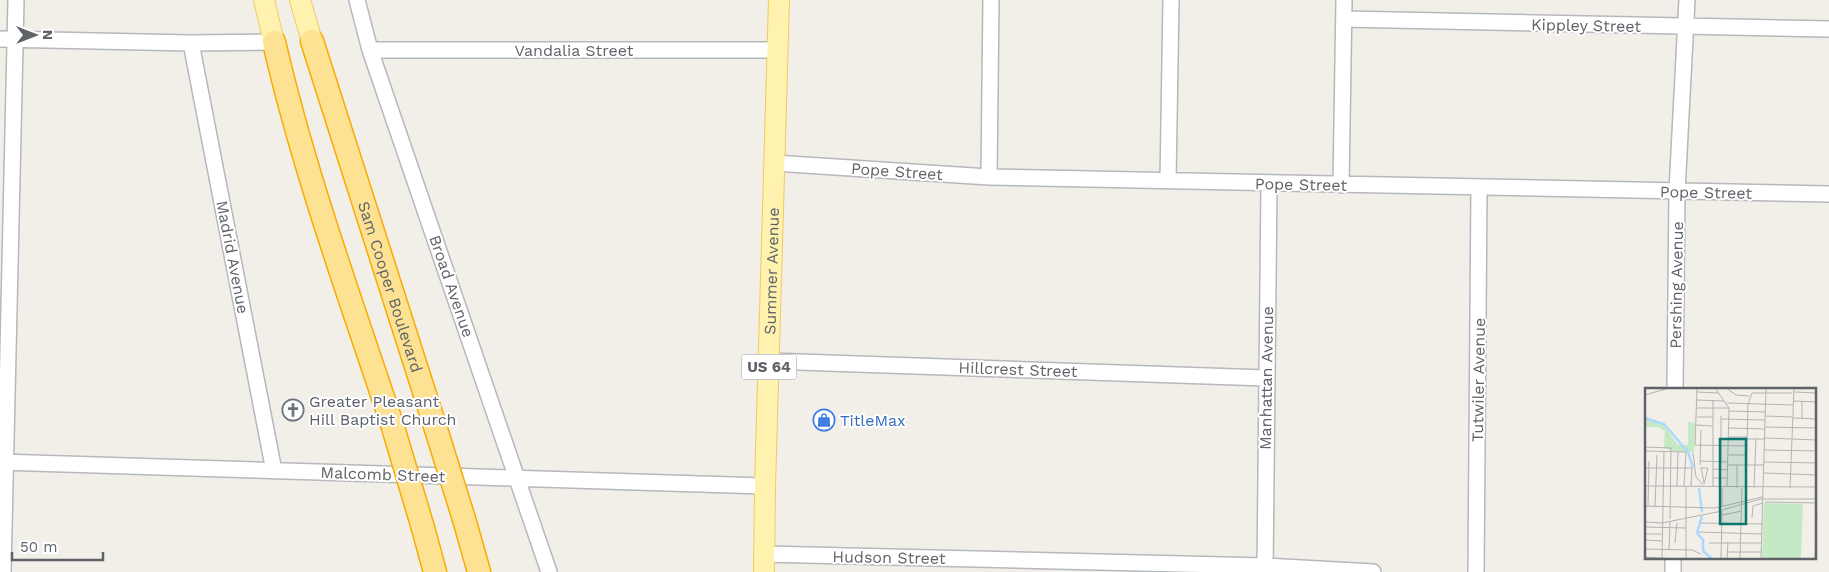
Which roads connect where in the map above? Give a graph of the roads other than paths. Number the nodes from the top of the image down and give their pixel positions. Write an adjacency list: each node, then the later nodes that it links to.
1 (16, 0): 14 (street)
2 (264, 0): 16 (main road)
3 (300, 0): 15 (main road, Sam Cooper Boulevard)
4 (357, 0): 18 (street, Broad Avenue)
5 (779, 0): 19 (main road, Summer Avenue / US 64)
6 (990, 0): 21 (street)
7 (1171, 0): 22 (street)
8 (1344, 0): 10 (street)
9 (1687, 0): 11 (street, Pershing Avenue)
10 (1344, 19): 11 (street, Kippley Street); 24 (street)
11 (1686, 27): 12 (street, Kippley Street); 26 (street, Pershing Avenue)
12 (1829, 29)
13 (0, 39): 14 (street)
14 (16, 40): 17 (street); 31 (street)
15 (312, 41): 39 (highway, Sam Cooper Boulevard, bridge)
16 (274, 42): 17 (street); 38 (highway, bridge)
17 (191, 43): 32 (street, Madrid Avenue)
18 (370, 50): 19 (street, Vandalia Street); 33 (street, Broad Avenue)
19 (778, 50): 20 (main road, Summer Avenue / US 64)
20 (774, 163): 21 (street, Pope Street); 28 (main road, Summer Avenue / US 64)
21 (989, 178): 22 (street, Pope Street)
22 (1168, 181): 23 (street, Pope Street)
23 (1269, 184): 24 (street, Pope Street); 29 (street, Manhattan Avenue)
24 (1341, 185): 25 (street, Pope Street)
25 (1479, 188): 26 (street, Pope Street); 42 (street, Tutwiler Avenue)
26 (1676, 191): 27 (street, Pope Street); 30 (street, Pershing Avenue)
27 (1829, 194)
28 (769, 361): 29 (street, Hillcrest Street); 34 (main road, Summer Avenue / US 64)
29 (1266, 378): 36 (street, Manhattan Avenue)
30 (1675, 388)
31 (3, 462): 32 (street, Malcomb Street); 37 (street)
32 (274, 471): 33 (street, Malcomb Street)
33 (518, 478): 34 (street, Malcomb Street); 40 (street, Broad Avenue)
34 (765, 486): 35 (main road, Summer Avenue / US 64)
35 (764, 563): 36 (street, Hudson Street)
36 (1265, 569): 41 (street, Hudson Street)
37 (4, 572)
38 (435, 572)
39 (479, 572)
40 (549, 572)
41 (1373, 572)
42 (1476, 572)

